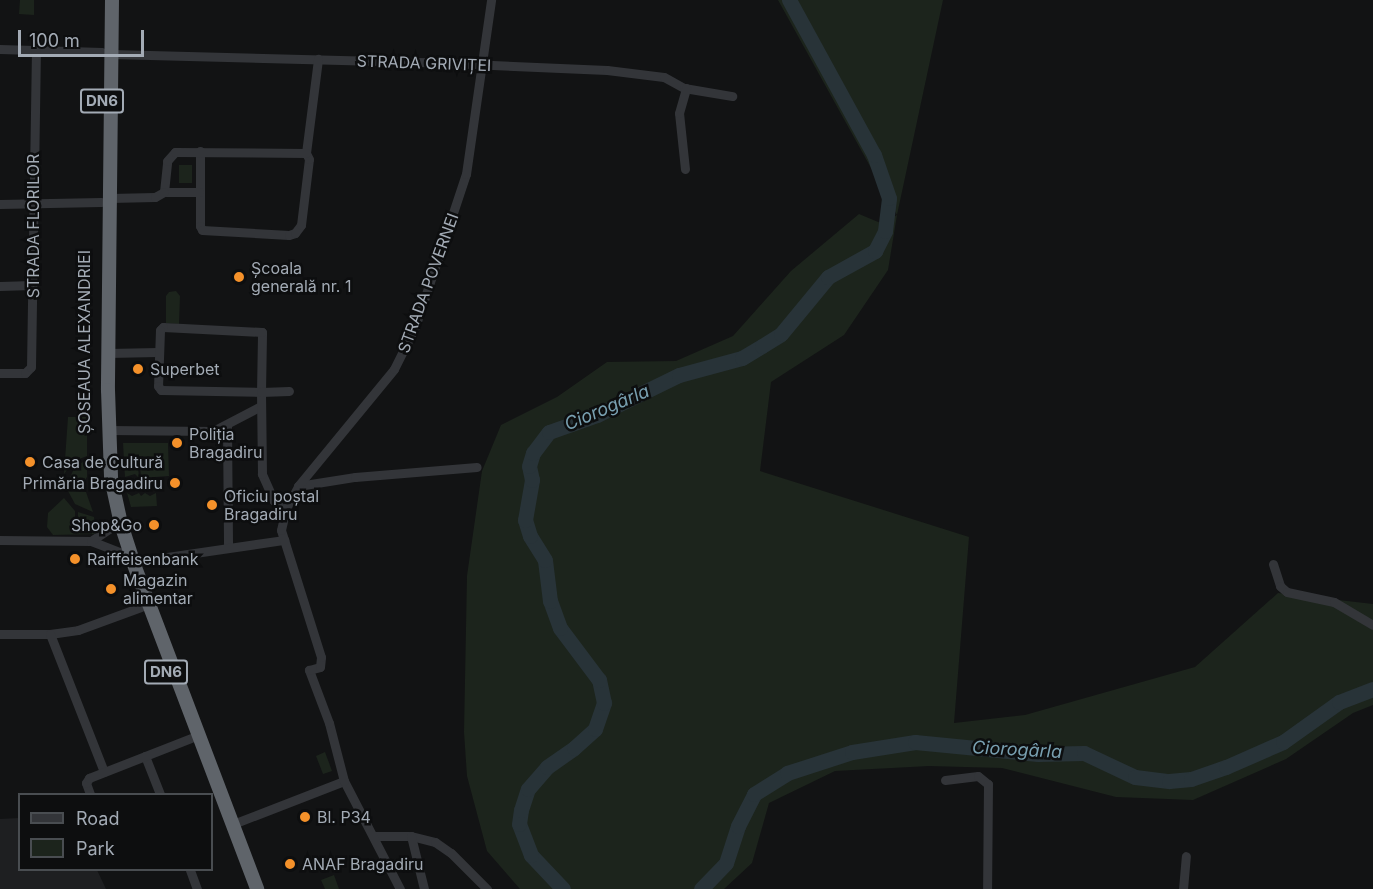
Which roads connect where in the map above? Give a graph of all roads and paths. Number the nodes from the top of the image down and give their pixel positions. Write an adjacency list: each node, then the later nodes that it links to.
1 (103, 0): 6 (highway, ȘOSEAUA ALEXANDRIEI / DN6)
2 (111, 0): 6 (highway, ȘOSEAUA ALEXANDRIEI / DN6)
3 (491, 0): 8 (street, STRADA POVERNEI)
4 (0, 49): 5 (street, STRADA GRIVIȚEI)
5 (36, 50): 6 (street, STRADA GRIVIȚEI); 17 (street, STRADA FLORILOR)
6 (107, 53): 7 (street, STRADA GRIVIȚEI); 16 (highway, ȘOSEAUA ALEXANDRIEI / DN6)
7 (318, 59): 8 (street, STRADA GRIVIȚEI); 12 (street)
8 (482, 64): 9 (street, STRADA GRIVIȚEI); 30 (street, STRADA POVERNEI)
9 (686, 88): 10 (street, STRADA GRIVIȚEI); 13 (street)
10 (732, 96)
11 (200, 151): 12 (street); 14 (street); 15 (street)
12 (306, 153): 15 (street)
13 (685, 169)
14 (164, 192): 15 (street); 16 (street)
15 (200, 192)
16 (105, 200): 17 (street); 22 (highway, ȘOSEAUA ALEXANDRIEI / DN6); 32 (highway, ȘOSEAUA ALEXANDRIEI / DN6)
17 (32, 202): 18 (street); 19 (street, STRADA FLORILOR)
18 (0, 204)
19 (32, 285): 20 (street); 23 (street, STRADA FLORILOR)
20 (0, 286)
21 (158, 352): 22 (street, ȘOSEAUA ALEXANDRIEI); 25 (street); 25 (street)
22 (108, 353): 28 (highway, ȘOSEAUA ALEXANDRIEI / DN6)
23 (0, 373)
24 (290, 391): 25 (street)
25 (261, 392): 26 (street)
26 (261, 406): 27 (street); 31 (street)
27 (227, 426): 28 (street, ȘOSEAUA ALEXANDRIEI); 36 (street)
28 (108, 430): 38 (highway, ȘOSEAUA ALEXANDRIEI / DN6)
29 (477, 466): 30 (street)
30 (298, 486): 31 (street, STRADA POVERNEI)
31 (285, 512): 35 (street, STRADA POVERNEI)
32 (113, 526): 34 (street); 37 (highway, ȘOSEAUA ALEXANDRIEI / DN6)
33 (0, 540): 34 (street)
34 (91, 541): 37 (street)
35 (285, 543): 36 (street); 48 (street)
36 (228, 548): 38 (street)
37 (122, 553): 40 (highway, ȘOSEAUA ALEXANDRIEI / DN6)
38 (133, 562): 53 (highway, ȘOSEAUA ALEXANDRIEI / DN6)
39 (1273, 564): 41 (street)
40 (141, 607): 43 (street); 44 (highway, ȘOSEAUA ALEXANDRIEI / DN6)
41 (1373, 626)
42 (0, 634): 43 (street)
43 (50, 634): 46 (street)
44 (191, 738): 45 (street); 51 (highway, ȘOSEAUA ALEXANDRIEI / DN6)
45 (145, 756): 46 (street); 50 (street)
46 (104, 772): 49 (street)
47 (945, 780): 64 (street)
48 (344, 781): 53 (street); 54 (street)
49 (90, 793)
50 (159, 793)
51 (212, 793)
52 (213, 795): 59 (highway, ȘOSEAUA ALEXANDRIEI / DN6)
53 (233, 824): 60 (highway, ȘOSEAUA ALEXANDRIEI / DN6)
54 (374, 836): 55 (street); 61 (street)
55 (411, 836): 62 (street); 63 (street)
56 (1186, 856): 65 (street)
57 (190, 871): 58 (street)
58 (197, 889)
59 (249, 889)
60 (257, 889)
61 (400, 889)
62 (424, 889)
63 (486, 889)
64 (987, 889)
65 (1183, 889)

